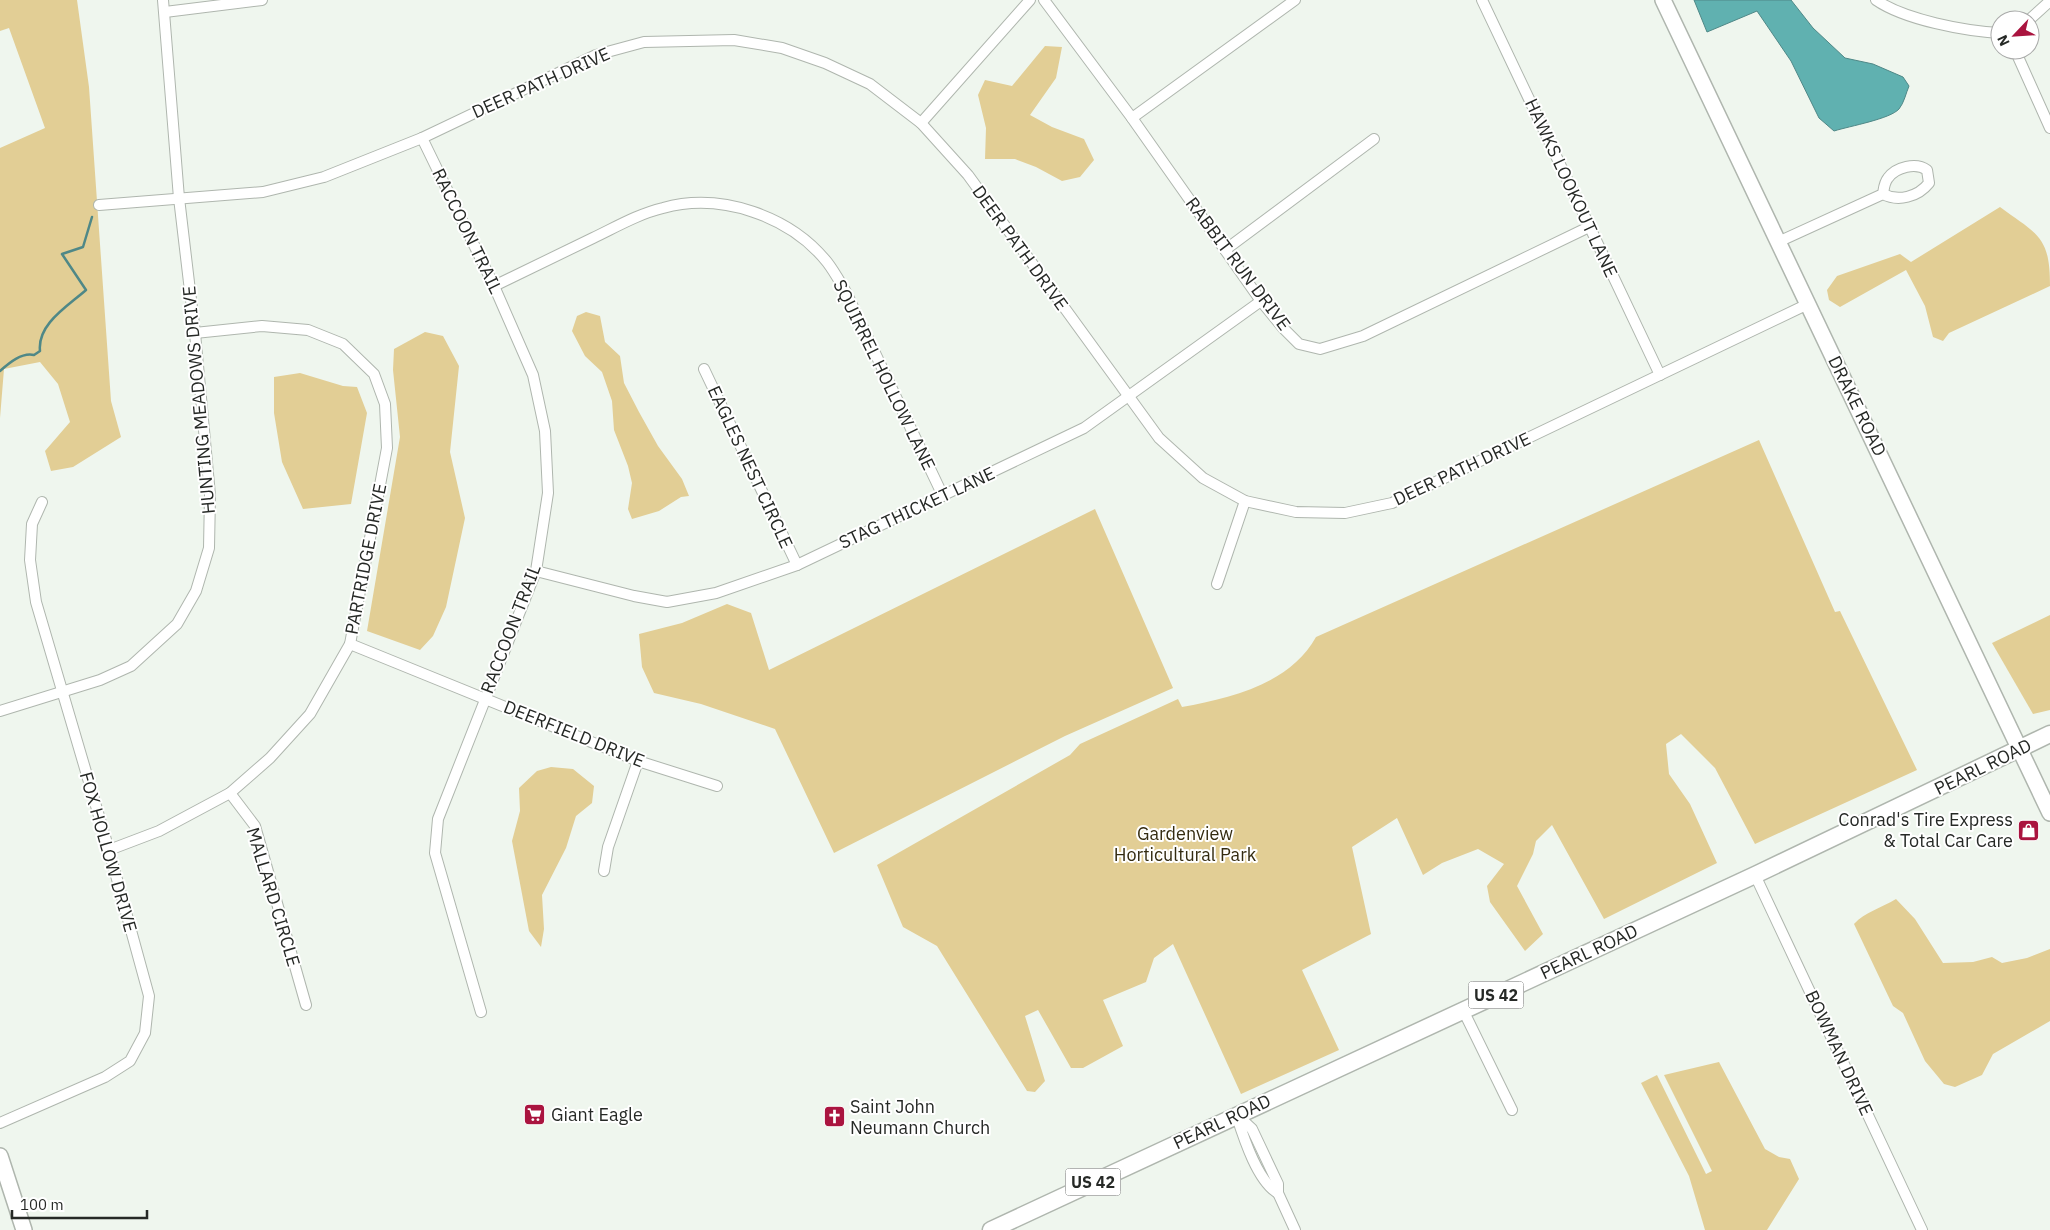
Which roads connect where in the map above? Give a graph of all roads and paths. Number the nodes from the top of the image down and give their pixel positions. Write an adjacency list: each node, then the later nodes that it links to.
1 (163, 0): 11 (street, HUNTING MEADOWS DRIVE)
2 (262, 0): 11 (street)
3 (1030, 0): 15 (street)
4 (1044, 0): 14 (street, RABBIT RUN DRIVE)
5 (1295, 0): 14 (street)
6 (1482, 0): 22 (street, HAWKS LOOKOUT LANE)
7 (1663, 0): 23 (street, DRAKE ROAD)
8 (1876, 0): 12 (street)
9 (2050, 1): 10 (street)
10 (2040, 10)
11 (165, 12): 20 (street, HUNTING MEADOWS DRIVE)
12 (1990, 33)
13 (2019, 60): 16 (street)
14 (1132, 118): 24 (street, RABBIT RUN DRIVE)
15 (921, 122): 17 (street, DEER PATH DRIVE); 31 (street, DEER PATH DRIVE)
16 (2050, 128)
17 (422, 138): 20 (street, DEER PATH DRIVE); 25 (street, RACCOON TRAIL)
18 (1374, 139): 24 (street)
19 (1884, 194): 23 (street)
20 (179, 198): 21 (street, DEER PATH DRIVE); 28 (street, HUNTING MEADOWS DRIVE)
21 (99, 205)
22 (1589, 227): 26 (street, RABBIT RUN DRIVE); 30 (street, HAWKS LOOKOUT LANE)
23 (1778, 242): 27 (street, DRAKE ROAD)
24 (1225, 250): 26 (street, RABBIT RUN DRIVE)
25 (494, 286): 32 (street, SQUIRREL HOLLOW LANE); 36 (street, RACCOON TRAIL)
26 (1261, 301): 31 (street, STAG THICKET LANE)
27 (1808, 304): 30 (street, DEER PATH DRIVE); 43 (street, DRAKE ROAD)
28 (195, 333): 38 (street, PARTRIDGE DRIVE); 39 (street, HUNTING MEADOWS DRIVE)
29 (704, 369): 35 (street, EAGLES NEST CIRCLE)
30 (1660, 376): 33 (street, DEER PATH DRIVE)
31 (1128, 398): 32 (street, STAG THICKET LANE); 33 (street, DEER PATH DRIVE)
32 (943, 496): 35 (street, STAG THICKET LANE)
33 (1245, 501): 37 (street)
34 (42, 502): 39 (street, FOX HOLLOW DRIVE)
35 (797, 564): 36 (street, STAG THICKET LANE)
36 (536, 571): 40 (street, RACCOON TRAIL)
37 (1217, 584)
38 (350, 644): 40 (street, DEERFIELD DRIVE); 46 (street, PARTRIDGE DRIVE)
39 (62, 694): 41 (street, HUNTING MEADOWS DRIVE); 48 (street, FOX HOLLOW DRIVE)
40 (485, 698): 44 (street, DEERFIELD DRIVE); 53 (street, RACCOON TRAIL)
41 (0, 711)
42 (2050, 734): 43 (main road, PEARL ROAD / US 42)
43 (2019, 749): 47 (street, DRAKE ROAD); 50 (main road, PEARL ROAD / US 42)
44 (638, 761): 45 (street, DEERFIELD DRIVE); 49 (street)
45 (717, 786)
46 (230, 794): 48 (street, PARTRIDGE DRIVE); 51 (street, MALLARD CIRCLE)
47 (2050, 813)
48 (109, 850): 56 (street, FOX HOLLOW DRIVE)
49 (604, 871)
50 (1755, 875): 52 (main road, PEARL ROAD / US 42); 61 (street, BOWMAN DRIVE)
51 (306, 1005)
52 (1463, 1010): 54 (street); 55 (main road, PEARL ROAD / US 42)
53 (481, 1012)
54 (1512, 1110)
55 (1237, 1115): 59 (main road, PEARL ROAD / US 42); 60 (street)
56 (0, 1123)
57 (0, 1156): 58 (street)
58 (24, 1230)
59 (991, 1230)
60 (1294, 1230)
61 (1922, 1230)

